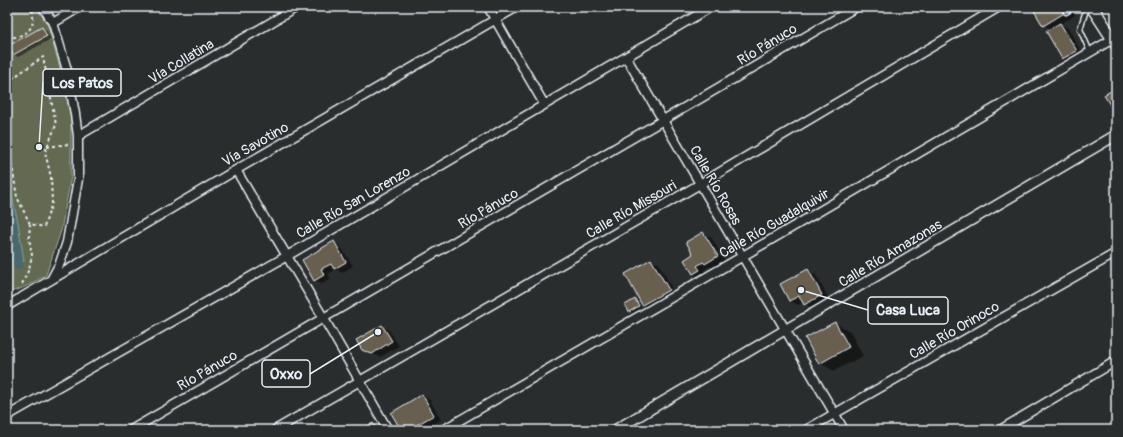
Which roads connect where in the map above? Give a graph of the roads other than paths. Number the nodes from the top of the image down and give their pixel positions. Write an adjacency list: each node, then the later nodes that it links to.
1 (43, 7): 14 (street)
2 (80, 7): 14 (street)
3 (297, 7): 21 (street, Vía Collatina)
4 (488, 7): 13 (street)
5 (517, 7): 13 (street, Vía Savotino)
6 (711, 7): 17 (street, Calle Río San Lorenzo)
7 (856, 7): 19 (street, Río Pánuco)
8 (999, 7): 23 (street, Calle Río Missouri)
9 (1074, 7): 12 (lane)
10 (1087, 7): 16 (lane)
11 (1092, 7): 15 (main road)
12 (1066, 12)
13 (495, 20): 18 (street); 22 (street, Vía Savotino)
14 (53, 23): 21 (street)
15 (1115, 40): 16 (street, Calle Río Guadalquivir)
16 (1090, 52): 26 (street, Calle Río Guadalquivir)
17 (626, 57): 18 (street, Calle Río San Lorenzo); 19 (street, Calle Río Rosas)
18 (544, 104): 25 (street, Calle Río San Lorenzo)
19 (664, 120): 23 (street, Calle Río Rosas); 29 (street, Río Pánuco)
20 (1116, 135): 30 (street, Calle Río Amazonas)
21 (78, 136): 27 (street)
22 (236, 170): 25 (street); 27 (street, Vía Savotino)
23 (700, 184): 26 (street, Calle Río Rosas); 32 (street, Calle Río Missouri)
24 (1116, 254): 33 (street, Calle Río Orinoco)
25 (287, 256): 29 (street); 34 (street, Calle Río San Lorenzo)
26 (743, 256): 30 (street, Calle Río Rosas); 38 (street, Calle Río Guadalquivir)
27 (51, 280): 28 (street, Vía Savotino)
28 (7, 306)
29 (324, 317): 32 (street); 35 (street, Río Pánuco)
30 (786, 330): 33 (street, Calle Río Rosas); 39 (street, Calle Río Amazonas)
31 (1116, 361): 42 (street)
32 (360, 381): 36 (street, Calle Río Missouri); 37 (street)
33 (834, 413): 40 (street, Calle Río Orinoco); 41 (street, Calle Río Rosas)
34 (7, 416)
35 (131, 430)
36 (275, 430)
37 (388, 430)
38 (444, 430)
39 (615, 430)
40 (806, 430)
41 (844, 430)
42 (1000, 430)

